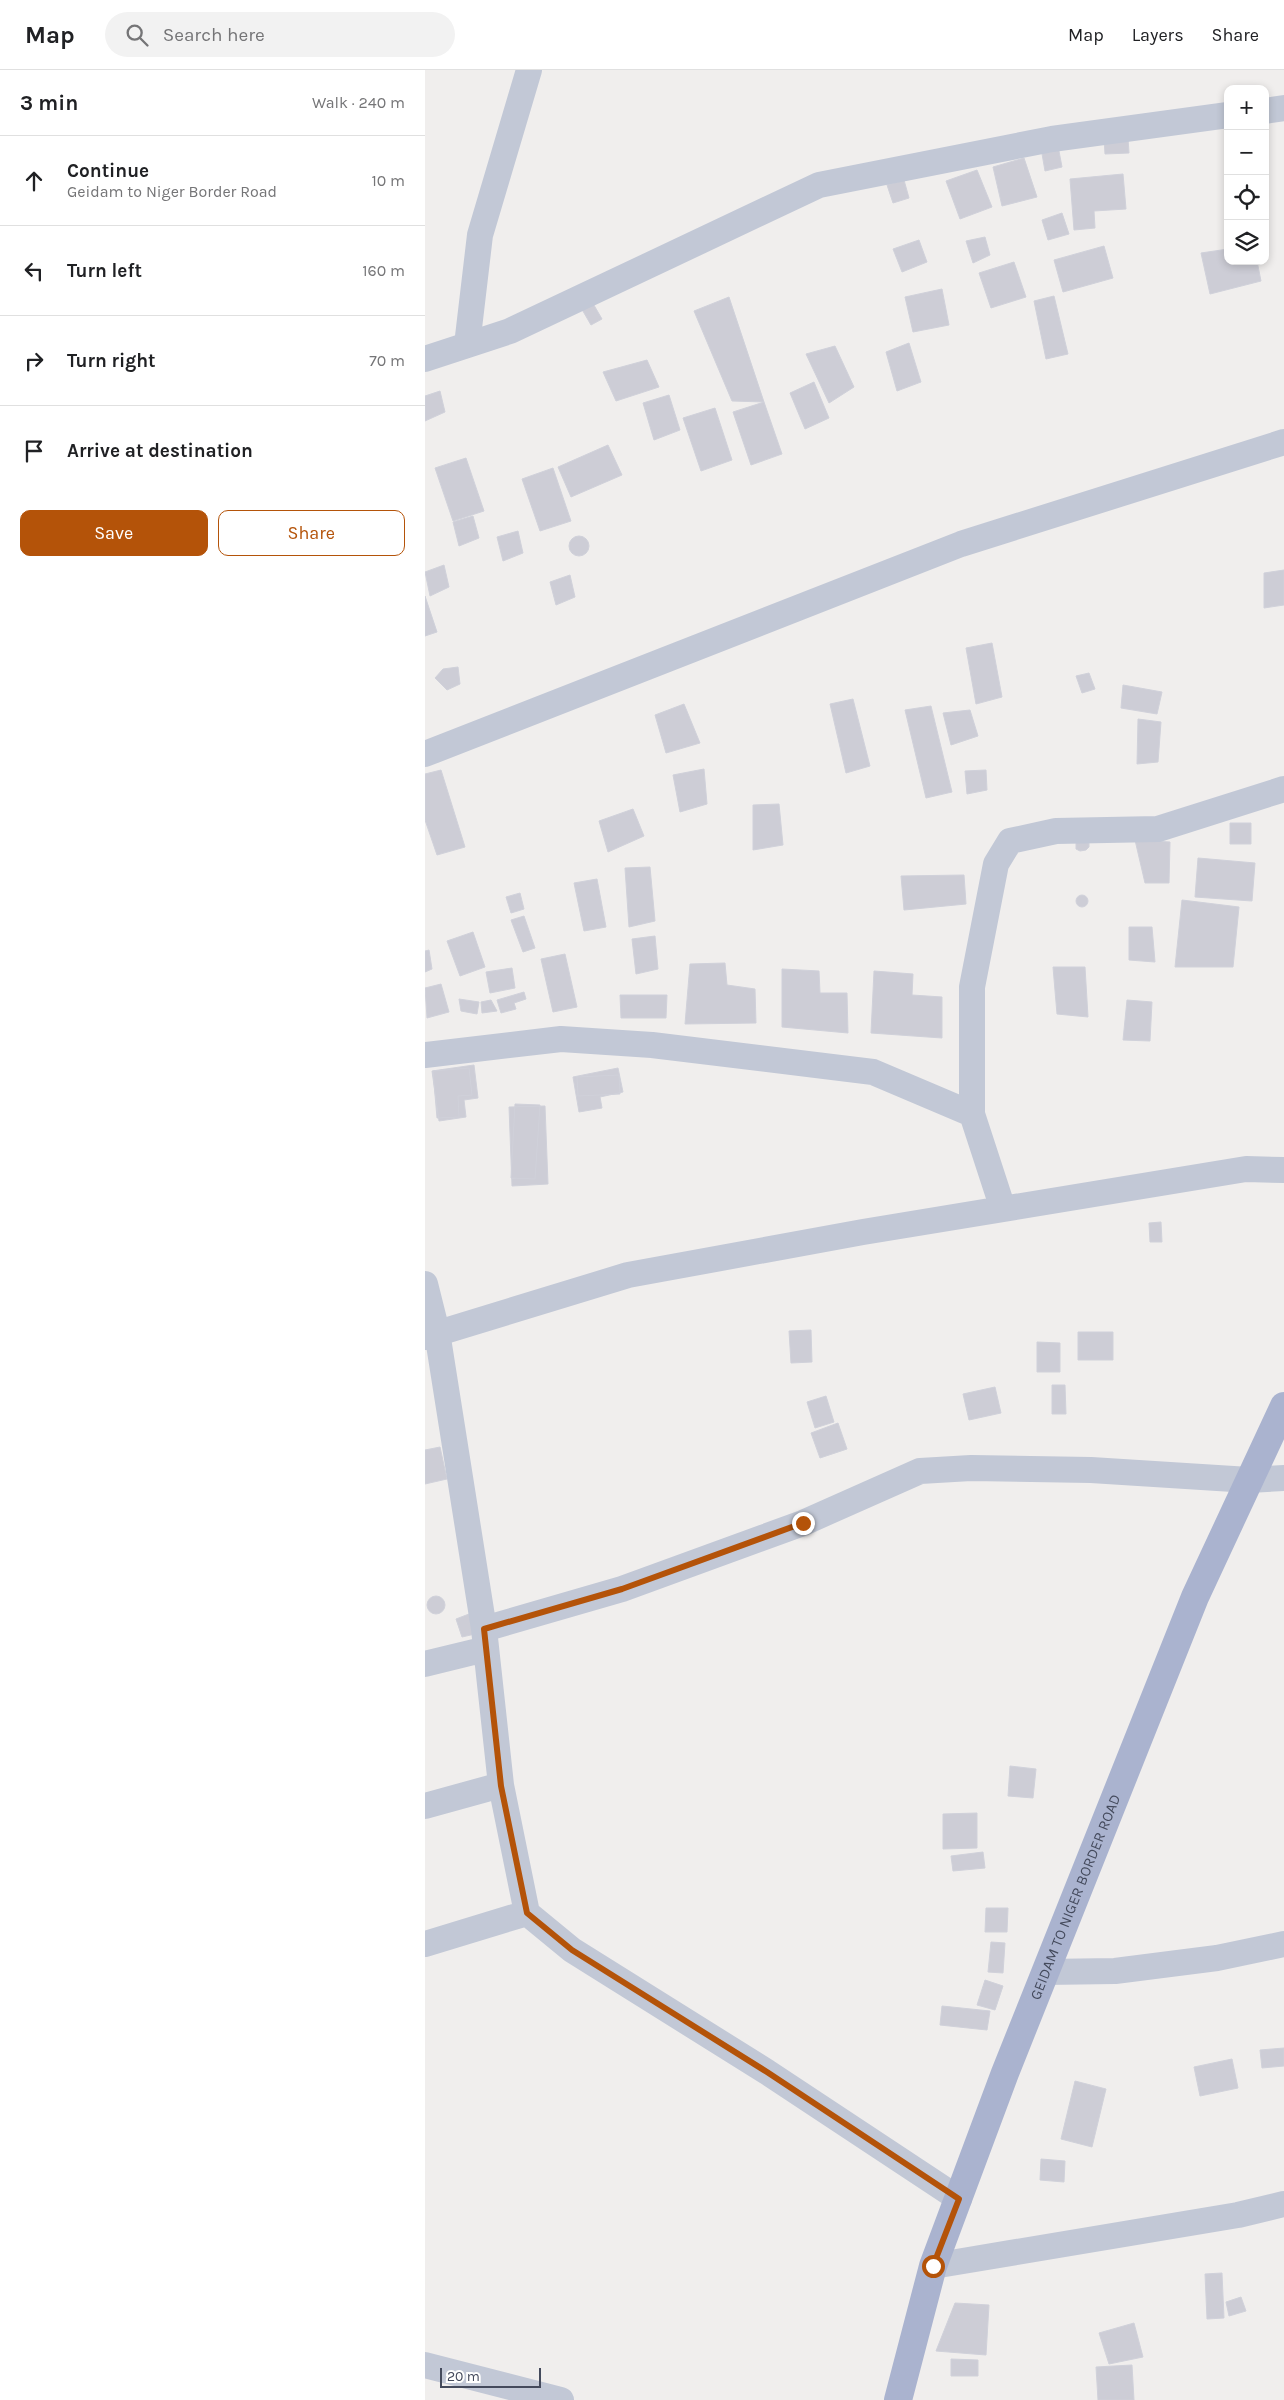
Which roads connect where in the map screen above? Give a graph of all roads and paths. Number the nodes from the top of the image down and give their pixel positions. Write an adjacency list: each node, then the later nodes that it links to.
1 (529, 70): 5 (street)
2 (1284, 108): 3 (street)
3 (1269, 110)
4 (1224, 117): 5 (street)
5 (467, 345): 6 (street)
6 (425, 359)
7 (1284, 442): 8 (street)
8 (425, 754)
9 (1284, 789): 11 (street)
10 (425, 1055): 11 (street)
11 (972, 1114): 13 (street)
12 (1284, 1170): 13 (street)
13 (1003, 1209): 15 (street)
14 (425, 1284): 15 (street)
15 (431, 1335): 19 (street)
16 (1284, 1406): 18 (main road, GEIDAM TO NIGER BORDER ROAD)
17 (1284, 1478): 18 (street)
18 (1249, 1480): 19 (street); 26 (main road, GEIDAM TO NIGER BORDER ROAD)
19 (485, 1639): 20 (street); 21 (street)
20 (425, 1664)
21 (501, 1786): 22 (street); 23 (street)
22 (425, 1806)
23 (527, 1913): 24 (street); 27 (street)
24 (425, 1944)
25 (1284, 1944): 26 (street)
26 (1045, 1972): 27 (main road, GEIDAM TO NIGER BORDER ROAD)
27 (959, 2199): 29 (main road, GEIDAM TO NIGER BORDER ROAD)
28 (1284, 2204): 29 (street)
29 (933, 2266): 32 (main road, GEIDAM TO NIGER BORDER ROAD)
30 (425, 2365): 31 (street)
31 (561, 2400)
32 (899, 2400)

